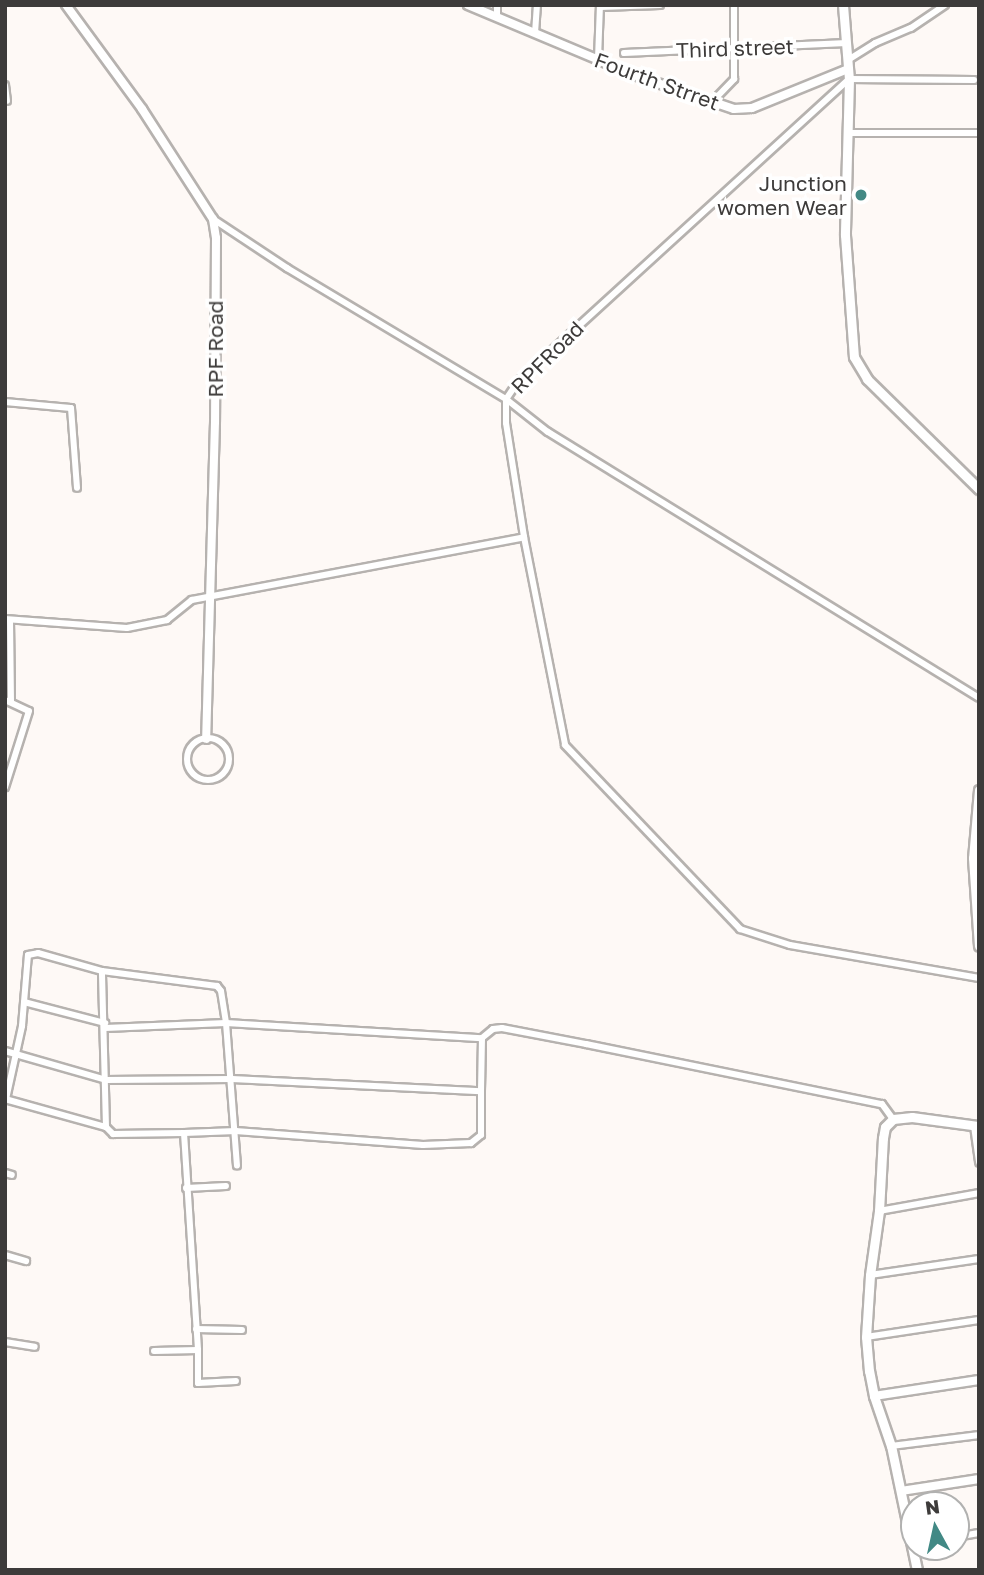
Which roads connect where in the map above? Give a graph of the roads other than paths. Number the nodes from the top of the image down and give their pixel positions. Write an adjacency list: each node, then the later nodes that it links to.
1 (66, 5): 24 (street, RPF Road)
2 (468, 5): 10 (street, Fourth Strret)
3 (497, 5): 10 (street)
4 (537, 5): 11 (street)
5 (660, 5): 9 (street)
6 (734, 5): 13 (street)
7 (843, 5): 12 (main road)
8 (945, 5): 16 (street)
9 (600, 6): 15 (street)
10 (497, 17): 11 (street, Fourth Strret)
11 (535, 33): 15 (street, Fourth Strret)
12 (847, 43): 13 (street, Third street); 16 (main road)
13 (735, 48): 14 (street, Third street); 21 (street)
14 (624, 52)
15 (598, 59): 21 (street, Fourth Strret)
16 (848, 64): 17 (main road); 21 (street, Fourth Strret)
17 (849, 79): 18 (street); 22 (main road); 25 (street, RPFRoad)
18 (974, 79)
19 (5, 85): 20 (street)
20 (7, 101)
21 (712, 102)
22 (848, 132): 23 (street); 28 (main road)
23 (979, 133)
24 (213, 219): 25 (street); 30 (street, RPF Road)
25 (506, 399): 29 (street); 32 (street, RPFRoad)
26 (5, 402): 27 (street)
27 (78, 488)
28 (979, 489)
29 (524, 537): 30 (street); 42 (street)
30 (211, 597): 31 (street); 34 (street, RPF Road)
31 (7, 620): 33 (street)
32 (979, 698)
33 (8, 701): 35 (street)
34 (206, 739): 34 (street)
35 (7, 777): 36 (street)
36 (5, 787)
37 (979, 793): 38 (main road)
38 (976, 850): 39 (main road)
39 (977, 923): 40 (main road)
40 (979, 946)
41 (102, 971): 43 (street); 44 (street); 45 (street)
42 (979, 978)
43 (24, 1002): 45 (street); 48 (street)
44 (226, 1023): 45 (street); 46 (street); 49 (street)
45 (105, 1026): 50 (street)
46 (482, 1038): 51 (street); 53 (street)
47 (5, 1051): 48 (street)
48 (16, 1054): 50 (street); 52 (street)
49 (232, 1079): 50 (street); 51 (street); 56 (street)
50 (106, 1080): 54 (street)
51 (481, 1091): 56 (street)
52 (6, 1099): 54 (street)
53 (893, 1119): 55 (main road); 63 (main road)
54 (106, 1126): 57 (street)
55 (976, 1126): 58 (street)
56 (236, 1131): 57 (street); 59 (street)
57 (184, 1133): 61 (street)
58 (979, 1163)
59 (237, 1166)
60 (226, 1186): 61 (street)
61 (186, 1188): 69 (street)
62 (979, 1193): 63 (street)
63 (879, 1211): 67 (main road)
64 (5, 1255): 66 (street)
65 (979, 1259): 67 (street)
66 (26, 1261)
67 (870, 1275): 71 (main road)
68 (979, 1320): 71 (street)
69 (196, 1329): 70 (street); 74 (street)
70 (242, 1330)
71 (866, 1337): 78 (main road)
72 (5, 1342): 73 (street)
73 (35, 1347)
74 (198, 1350): 75 (street); 77 (street)
75 (154, 1351)
76 (979, 1380): 78 (street)
77 (236, 1381)
78 (874, 1396): 80 (main road)
79 (979, 1435): 80 (street)
80 (891, 1446): 82 (main road)
81 (979, 1479): 82 (street)
82 (901, 1491)

